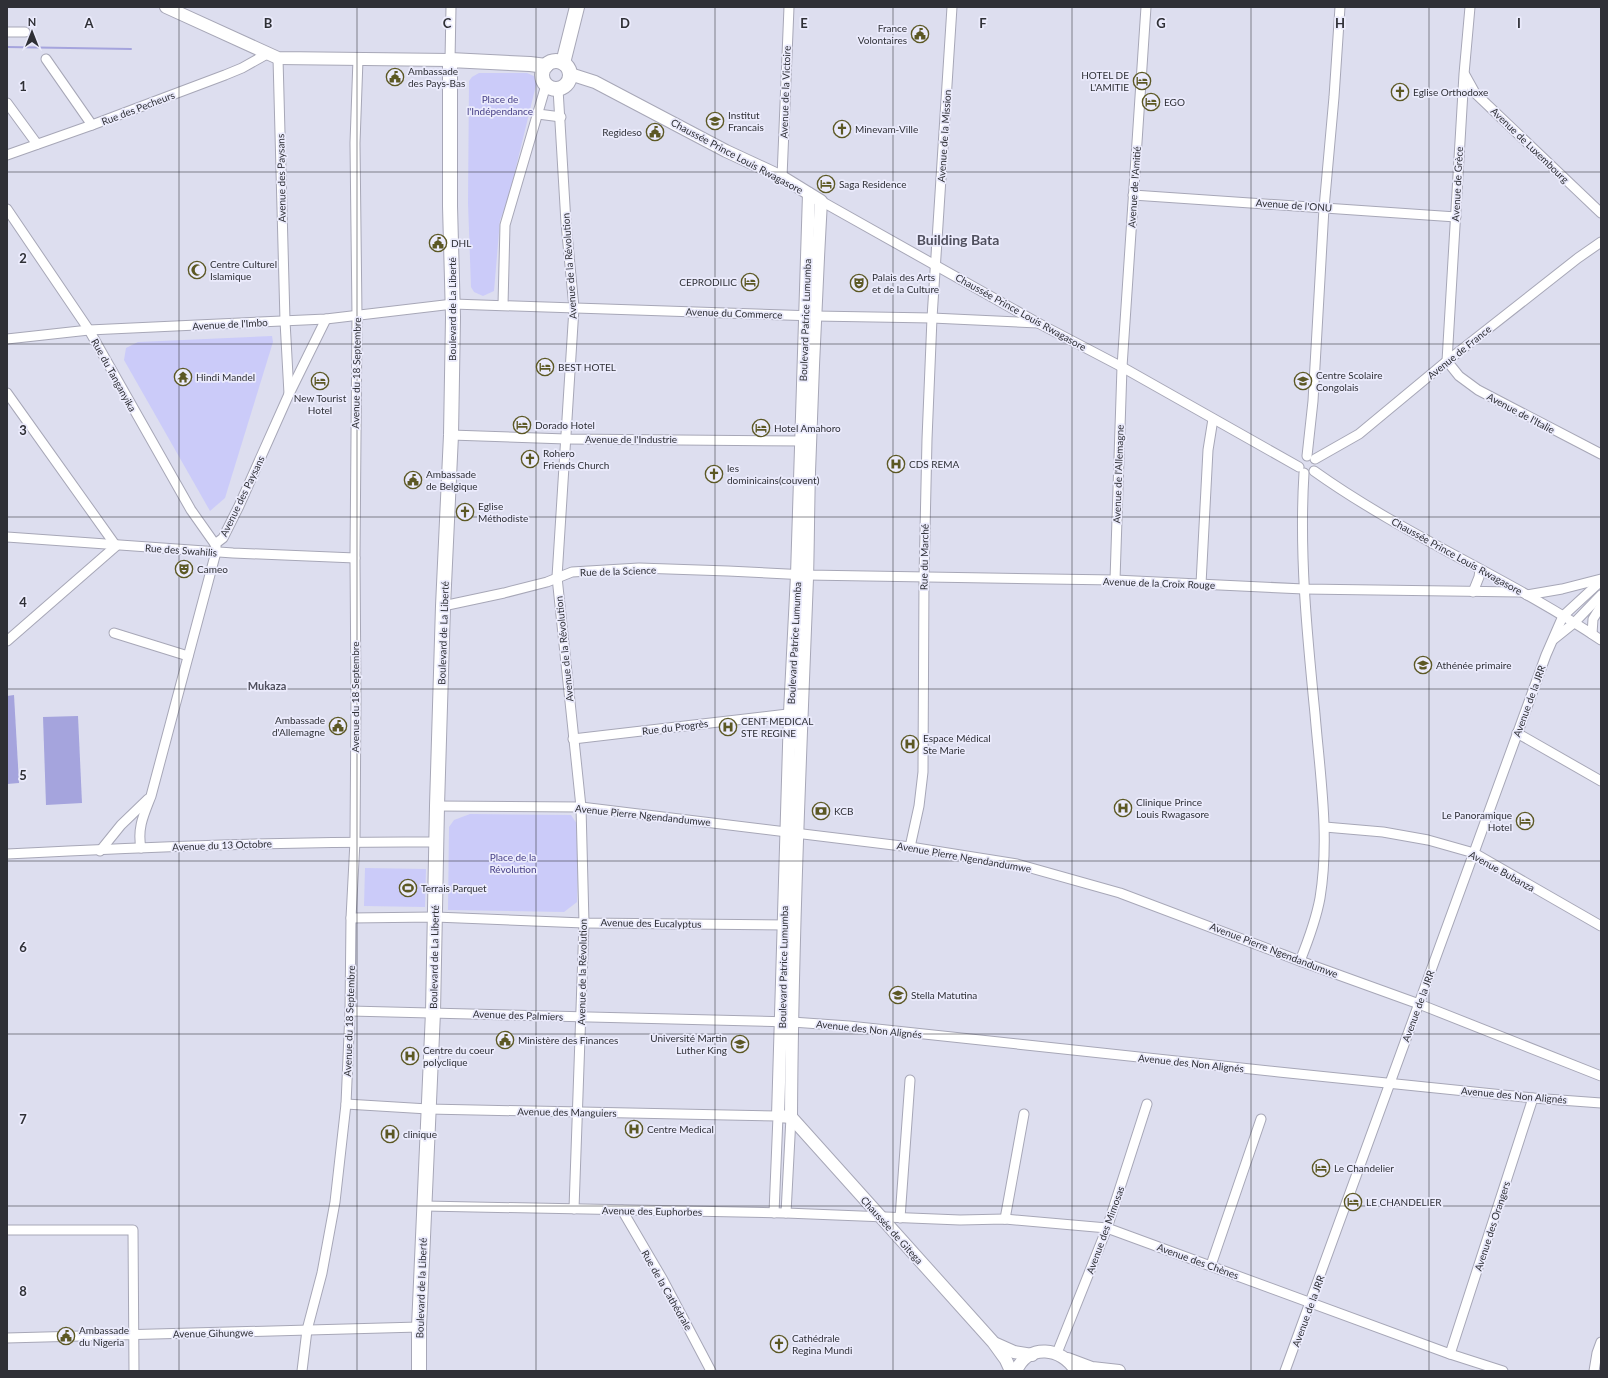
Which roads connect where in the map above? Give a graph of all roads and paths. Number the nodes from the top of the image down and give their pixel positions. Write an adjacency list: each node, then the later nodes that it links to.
1 (166, 7): 12 (main road)
2 (451, 7): 16 (street)
3 (569, 7): 17 (highway)
4 (577, 7): 17 (highway)
5 (789, 7): 26 (street, Avenue de la Victoire)
6 (952, 7): 35 (street, Avenue de la Mission)
7 (1146, 7): 28 (street, Avenue de l'Amitié)
8 (1340, 7): 30 (street)
9 (1470, 7): 18 (street, Avenue de Grèce)
10 (7, 32): 11 (street)
11 (25, 32)
12 (267, 54): 13 (main road); 23 (street, Rue des Pecheurs)
13 (278, 58): 15 (main road); 43 (street, Avenue des Paysans)
14 (46, 59): 23 (street)
15 (358, 59): 16 (main road); 39 (street, Avenue du 18 Septembre)
16 (450, 60): 17 (highway); 36 (highway, Boulevard de La Liberté)
17 (559, 66): 19 (highway); 19 (highway); 26 (main road, Chaussée Prince Louis Rwagasore)
18 (1464, 74): 32 (street, Avenue de Luxembourg); 33 (street, Avenue de Grèce)
19 (552, 87): 21 (street); 22 (street, Avenue de la Révolution)
20 (7, 103): 24 (street)
21 (538, 114): 22 (street); 37 (street)
22 (560, 117): 38 (street, Avenue de la Révolution)
23 (92, 125): 24 (street, Rue des Pecheurs)
24 (37, 144): 25 (street, Rue des Pecheurs)
25 (7, 155)
26 (782, 177): 27 (main road, Chaussée Prince Louis Rwagasore)
27 (809, 194): 29 (main road, Chaussée Prince Louis Rwagasore); 40 (main road, Boulevard Patrice Lumumba)
28 (1133, 194): 30 (street, Avenue de l'ONU); 48 (street, Avenue de l'Amitié)
29 (821, 201): 35 (street, Chaussée Prince Louis Rwagasore); 40 (main road, Boulevard Patrice Lumumba)
30 (1324, 208): 33 (street, Avenue de l'ONU); 56 (street)
31 (7, 209): 45 (street, Rue du Tanganyika)
32 (1601, 213)
33 (1456, 217): 47 (street, Avenue de Grèce)
34 (1601, 242): 47 (street, Avenue de France)
35 (936, 266): 41 (street, Rue du Marché); 44 (street, Chaussée Prince Louis Rwagasore)
36 (453, 304): 37 (street, Avenue du Commerce); 39 (street, Avenue de l'Imbo); 52 (highway, Boulevard de La Liberté)
37 (503, 305): 38 (street, Avenue du Commerce)
38 (574, 308): 40 (street, Avenue du Commerce); 53 (street, Avenue de la Révolution)
39 (357, 316): 42 (street, Avenue de l'Imbo); 62 (street, Avenue du 18 Septembre)
40 (810, 316): 41 (street, Avenue du Commerce); 54 (main road, Boulevard Patrice Lumumba)
41 (932, 318): 44 (street, Avenue du Commerce); 66 (street, Rue du Marché)
42 (326, 319): 43 (street, Avenue de l'Imbo); 50 (street, Avenue des Paysans)
43 (285, 321): 45 (street, Avenue de l'Imbo); 50 (street, Avenue des Paysans)
44 (1038, 323): 48 (street, Chaussée Prince Louis Rwagasore)
45 (89, 330): 46 (street, Avenue de l'Imbo); 61 (street, Rue du Tanganyika)
46 (7, 339)
47 (1447, 361): 55 (street, Avenue de l'Italie); 56 (street, Avenue de France)
48 (1122, 367): 51 (street, Chaussée Prince Louis Rwagasore); 67 (street, Avenue de l'Allemagne)
49 (7, 393): 60 (street)
50 (289, 394): 61 (street, Avenue des Paysans)
51 (1213, 419): 57 (street, Chaussée Prince Louis Rwagasore); 69 (street)
52 (451, 435): 53 (street, Avenue de l'Industrie); 74 (highway, Boulevard de La Liberté)
53 (566, 439): 54 (street, Avenue de l'Industrie); 65 (street, Avenue de la Révolution)
54 (806, 441): 64 (main road, Boulevard Patrice Lumumba)
55 (1601, 454)
56 (1311, 458): 57 (street); 58 (street)
57 (1302, 470): 58 (street); 70 (street)
58 (1314, 471): 63 (street, Chaussée Prince Louis Rwagasore)
59 (7, 537): 60 (street, Rue des Swahilis)
60 (116, 546): 61 (street, Rue des Swahilis); 81 (street)
61 (216, 548): 62 (street, Rue des Swahilis); 83 (street, Avenue des Paysans)
62 (355, 558): 93 (street, Avenue du 18 Septembre)
63 (1480, 570): 71 (street); 72 (street, Chaussée Prince Louis Rwagasore)
64 (802, 575): 65 (street, Rue de la Science); 66 (street, Avenue de la Croix Rouge); 84 (main road, Boulevard Patrice Lumumba)
65 (557, 577): 74 (street, Rue de la Science); 86 (street, Avenue de la Révolution)
66 (924, 578): 67 (street, Avenue de la Croix Rouge); 95 (street, Rue du Marché)
67 (1115, 580): 69 (street, Avenue de la Croix Rouge)
68 (1601, 580): 72 (street, Avenue de la Croix Rouge); 76 (street)
69 (1201, 584): 70 (street, Avenue de la Croix Rouge)
70 (1304, 590): 71 (street, Avenue de la Croix Rouge); 91 (street)
71 (1473, 592): 72 (street, Avenue de la Croix Rouge)
72 (1524, 593): 76 (street, Chaussée Prince Louis Rwagasore)
73 (1601, 595): 77 (street, Avenue de la JRR)
74 (443, 606): 89 (highway, Boulevard de La Liberté)
75 (1601, 606): 79 (street)
76 (1563, 616): 77 (street, Chaussée Prince Louis Rwagasore); 82 (street, Avenue de la JRR)
77 (1574, 623): 79 (street, Chaussée Prince Louis Rwagasore); 82 (street, Avenue de la JRR)
78 (114, 633): 83 (street)
79 (1592, 634): 80 (street, Chaussée Prince Louis Rwagasore)
80 (1601, 640)
81 (7, 641)
82 (1552, 641): 85 (street, Avenue de la JRR)
83 (188, 656): 88 (street, Avenue des Paysans)
84 (795, 713): 86 (street, Rue du Progrès); 92 (main road, Boulevard Patrice Lumumba)
85 (1517, 733): 87 (street); 98 (street, Avenue de la JRR)
86 (573, 739): 90 (street, Avenue de la Révolution)
87 (1601, 781)
88 (151, 796): 96 (street, Avenue des Paysans); 97 (street)
89 (437, 806): 90 (street, Avenue Pierre Ngendandumwe); 94 (highway, Boulevard de La Liberté)
90 (581, 807): 92 (street, Avenue Pierre Ngendandumwe); 102 (street, Avenue de la Révolution)
91 (1325, 827): 98 (street, Avenue Bubanza); 105 (street)
92 (792, 832): 95 (street, Avenue Pierre Ngendandumwe); 103 (main road, Boulevard Patrice Lumumba)
93 (355, 841): 94 (street, Avenue du 13 Octobre); 96 (street, Avenue du 13 Octobre); 101 (street, Avenue du 18 Septembre)
94 (437, 842): 100 (highway, Boulevard de La Liberté)
95 (910, 847): 105 (street, Avenue Pierre Ngendandumwe)
96 (141, 848): 97 (street, Avenue du 13 Octobre)
97 (100, 850): 99 (street, Avenue du 13 Octobre)
98 (1474, 853): 104 (street, Avenue Bubanza); 106 (street, Avenue de la JRR)
99 (7, 854)
100 (435, 917): 101 (street, Avenue des Eucalyptus); 102 (street, Avenue des Eucalyptus); 108 (highway, Boulevard de La Liberté)
101 (351, 918): 107 (street, Avenue du 18 Septembre)
102 (584, 923): 103 (street, Avenue des Eucalyptus); 109 (street, Avenue de la Révolution)
103 (789, 925): 110 (main road, Boulevard Patrice Lumumba)
104 (1601, 926)
105 (1300, 962): 106 (street, Avenue Pierre Ngendandumwe)
106 (1419, 1004): 111 (street, Avenue Pierre Ngendandumwe); 113 (street, Avenue de la JRR)
107 (350, 1011): 108 (street, Avenue des Palmiers); 116 (street, Avenue du 18 Septembre)
108 (433, 1012): 109 (street, Avenue des Palmiers); 118 (highway, Boulevard de La Liberté)
109 (581, 1017): 110 (street, Avenue des Palmiers); 119 (street, Avenue de la Révolution)
110 (787, 1021): 113 (street, Avenue des Non Alignés); 121 (main road, Boulevard Patrice Lumumba); 122 (main road, Boulevard Patrice Lumumba)
111 (1601, 1076)
112 (910, 1080): 130 (street)
113 (1389, 1084): 114 (street, Avenue des Non Alignés); 135 (street, Avenue de la JRR)
114 (1533, 1098): 115 (street, Avenue des Non Alignés); 142 (street, Avenue des Orangers)
115 (1601, 1103)
116 (346, 1104): 118 (street, Avenue des Manguiers); 137 (street, Avenue du 18 Septembre)
117 (1147, 1104): 132 (street, Avenue des Mimosas)
118 (428, 1109): 119 (street, Avenue des Manguiers); 124 (highway, Boulevard de La Liberté)
119 (578, 1112): 121 (street, Avenue des Manguiers); 125 (street, Avenue de la Révolution)
120 (1024, 1114): 131 (street)
121 (778, 1116): 122 (main road); 127 (street, Boulevard Patrice Lumumba)
122 (791, 1117): 128 (street, Boulevard Patrice Lumumba); 129 (main road, Chaussée de Gitega)
123 (1261, 1119): 134 (street)
124 (425, 1206): 125 (street, Avenue des Euphorbes); 136 (highway, Boulevard de la Liberté)
125 (574, 1209): 126 (street, Avenue des Euphorbes)
126 (622, 1210): 127 (street, Avenue des Euphorbes); 148 (street, Rue de la Cathédrale)
127 (774, 1213): 128 (street, Avenue des Euphorbes)
128 (786, 1213): 129 (street, Avenue des Euphorbes)
129 (880, 1217): 130 (street, Avenue des Chènes); 140 (main road, Chaussée de Gitega)
130 (900, 1218): 131 (street, Avenue des Chènes)
131 (1005, 1219): 132 (street, Avenue des Chènes)
132 (1107, 1228): 134 (street, Avenue des Chènes); 144 (street, Avenue des Mimosas)
133 (7, 1230): 138 (street)
134 (1211, 1265): 135 (street, Avenue des Chènes)
135 (1312, 1302): 142 (street, Avenue des Chènes); 153 (street, Avenue de la JRR)
136 (419, 1327): 137 (street, Avenue Gihungwe); 147 (highway, Boulevard de la Liberté)
137 (307, 1330): 138 (street, Avenue Gihungwe); 146 (street, Avenue du 18 Septembre)
138 (135, 1334): 139 (street, Avenue Gihungwe); 145 (street)
139 (7, 1338)
140 (993, 1342): 143 (main road, Chaussée de Gitega); 149 (main road, Chaussée de Gitega)
141 (1601, 1342): 155 (street)
142 (1450, 1354): 154 (street, Avenue des Chènes)
143 (1032, 1355): 144 (main road, Chaussée de Gitega); 150 (main road)
144 (1062, 1356): 151 (main road); 152 (main road)
145 (134, 1371)
146 (302, 1371)
147 (418, 1371)
148 (711, 1371)
149 (1011, 1371)
150 (1016, 1371)
151 (1076, 1371)
152 (1119, 1371)
153 (1286, 1371)
154 (1503, 1371)
155 (1594, 1371)

